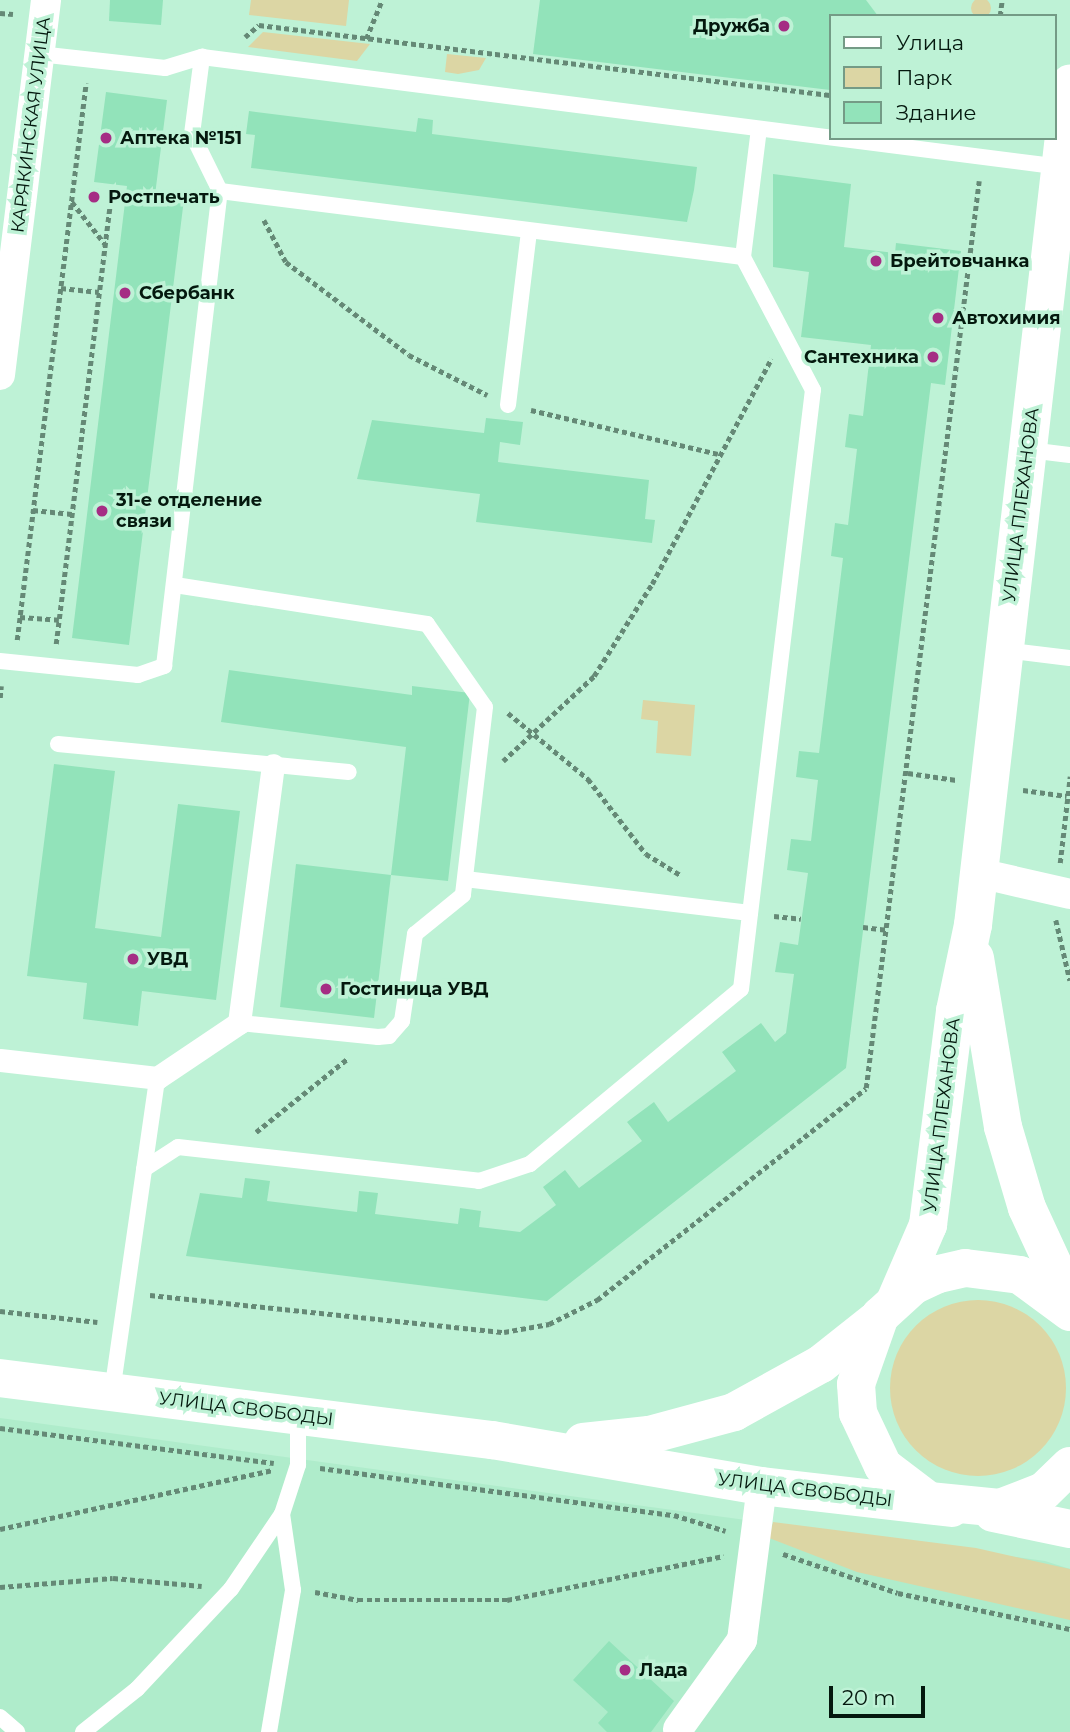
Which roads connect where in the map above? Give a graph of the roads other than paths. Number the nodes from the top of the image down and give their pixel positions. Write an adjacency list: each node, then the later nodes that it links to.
1 (46, 0): 2 (street, КАРЯКИНСКАЯ УЛИЦА)
2 (39, 54): 3 (lane); 12 (street, КАРЯКИНСКАЯ УЛИЦА)
3 (202, 57): 5 (lane); 9 (lane)
4 (1070, 84): 8 (main road, УЛИЦА ПЛЕХАНОВА)
5 (759, 129): 6 (lane); 11 (lane)
6 (828, 138)
7 (846, 140): 8 (lane)
8 (1061, 167): 14 (main road, УЛИЦА ПЛЕХАНОВА)
9 (220, 191): 10 (lane); 16 (lane)
10 (529, 232): 11 (lane); 13 (lane)
11 (743, 257): 26 (lane)
12 (0, 375)
13 (508, 405)
14 (1029, 450): 15 (lane); 17 (main road, УЛИЦА ПЛЕХАНОВА)
15 (1070, 455)
16 (175, 585): 19 (lane); 24 (lane)
17 (1003, 650): 18 (lane); 23 (main road, УЛИЦА ПЛЕХАНОВА)
18 (1070, 658)
19 (7, 661)
20 (58, 744): 21 (lane)
21 (273, 765): 22 (lane); 28 (street)
22 (349, 772)
23 (979, 873): 25 (street); 27 (main road, УЛИЦА ПЛЕХАНОВА)
24 (465, 879): 26 (lane); 28 (lane)
25 (1064, 892)
26 (750, 913): 31 (lane)
27 (973, 925): 32 (main road, УЛИЦА ПЛЕХАНОВА); 33 (main road, УЛИЦА ПЛЕХАНОВА)
28 (239, 1023): 30 (street)
29 (0, 1060): 30 (street)
30 (157, 1078): 31 (lane)
31 (144, 1169): 36 (lane)
32 (1070, 1301)
33 (888, 1307): 34 (main road, УЛИЦА СВОБОДЫ); 38 (main road, УЛИЦА СВОБОДЫ); 41 (main road, УЛИЦА ПЛЕХАНОВА)
34 (1070, 1312)
35 (0, 1378): 36 (main road, УЛИЦА СВОБОДЫ)
36 (112, 1392): 37 (main road, УЛИЦА СВОБОДЫ)
37 (298, 1415): 38 (main road, УЛИЦА СВОБОДЫ); 42 (lane)
38 (492, 1440): 40 (main road, УЛИЦА СВОБОДЫ)
39 (1070, 1466): 41 (main road)
40 (762, 1486): 41 (main road, УЛИЦА СВОБОДЫ); 45 (street)
41 (965, 1509): 43 (main road)
42 (282, 1514): 47 (lane); 48 (lane)
43 (1070, 1529)
44 (0, 1717): 46 (lane)
45 (678, 1729)
46 (17, 1732)
47 (83, 1732)
48 (269, 1732)

